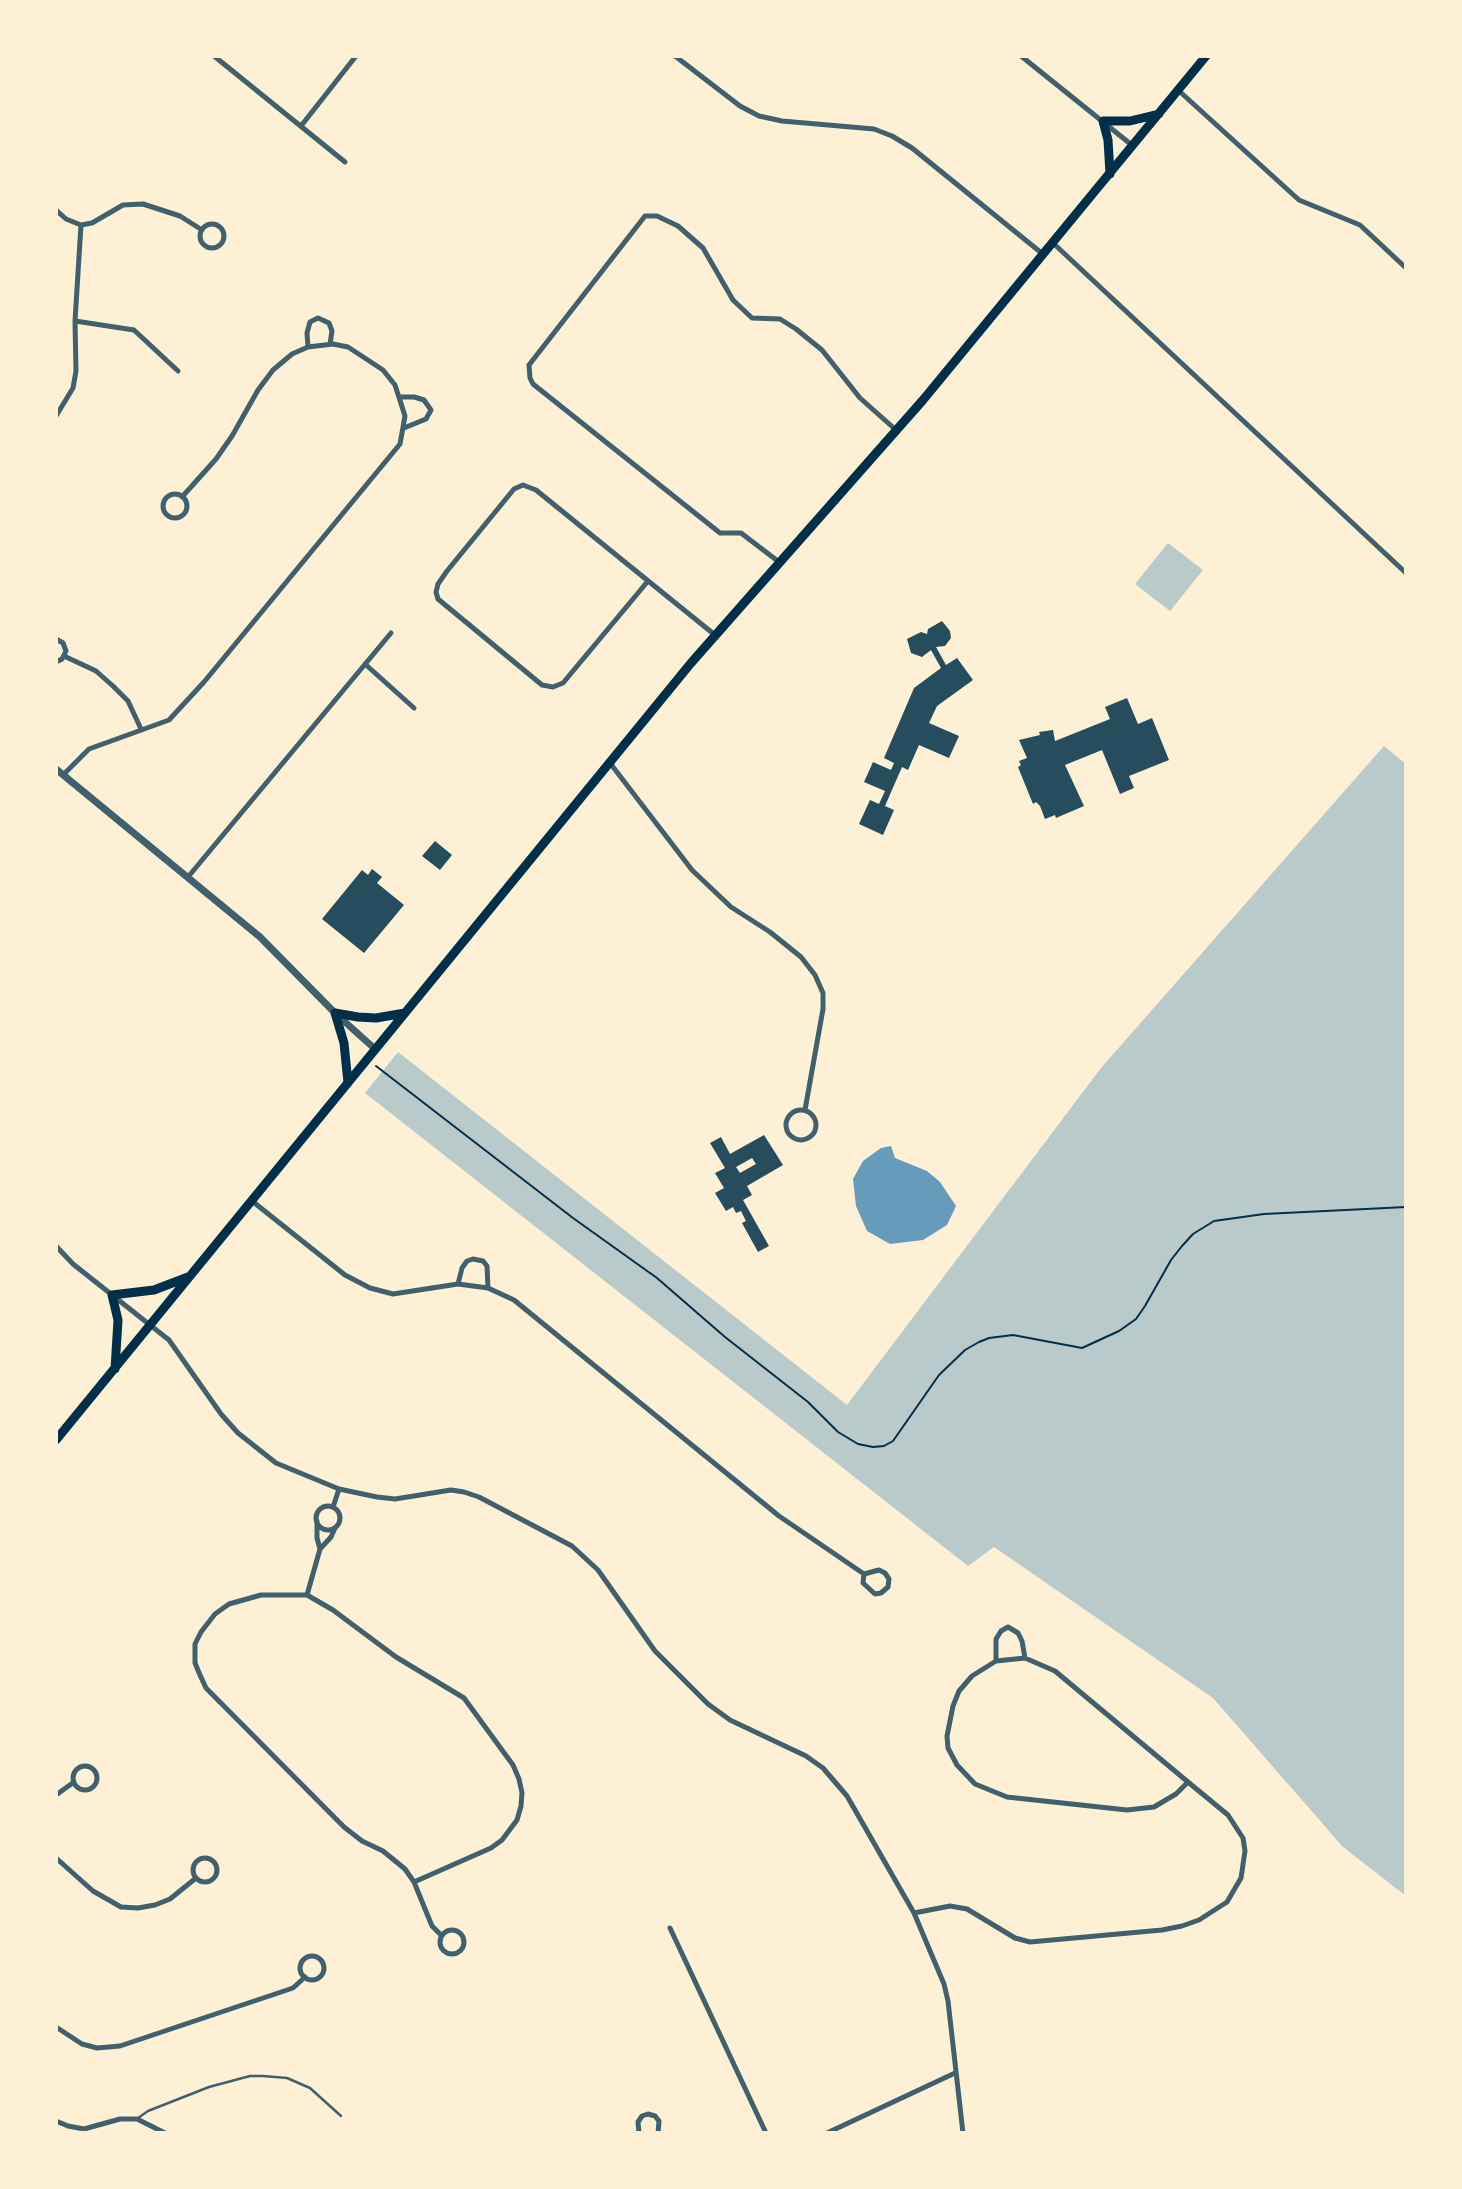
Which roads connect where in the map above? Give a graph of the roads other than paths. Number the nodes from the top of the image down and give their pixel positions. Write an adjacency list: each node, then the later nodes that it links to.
1 (214, 56): 9 (street)
2 (356, 56): 9 (street)
3 (675, 56): 17 (street)
4 (1021, 56): 8 (street)
5 (1206, 56): 6 (main road)
6 (1178, 90): 7 (main road); 18 (street)
7 (1159, 114): 8 (main road); 10 (main road)
8 (1103, 121): 10 (street); 12 (main road)
9 (301, 126): 11 (street)
10 (1133, 146): 12 (main road)
11 (345, 162)
12 (1110, 174): 16 (main road)
13 (56, 210): 14 (street)
14 (81, 225): 15 (street); 19 (street)
15 (202, 230): 15 (street)
16 (1053, 243): 17 (main road); 29 (street)
17 (1044, 255): 26 (main road)
18 (1406, 268)
19 (75, 321): 22 (street); 24 (street)
20 (330, 344): 21 (street); 21 (street); 23 (street)
21 (308, 347): 27 (street)
22 (178, 371)
23 (399, 397): 25 (street); 25 (street)
24 (56, 416)
25 (404, 428): 38 (street)
26 (897, 430): 28 (main road); 28 (street)
27 (182, 497): 27 (street)
28 (779, 562): 32 (main road)
29 (1406, 573)
30 (648, 580): 30 (street); 32 (street)
31 (391, 633): 36 (street)
32 (715, 635): 39 (main road)
33 (56, 639): 34 (street)
34 (64, 656): 35 (street); 38 (street)
35 (56, 662)
36 (365, 664): 37 (street); 42 (street)
37 (414, 708)
38 (141, 729): 41 (street)
39 (610, 763): 44 (main road); 47 (street)
40 (56, 769): 41 (street)
41 (63, 775): 42 (street)
42 (188, 877): 43 (street)
43 (335, 1013): 44 (main road); 45 (street); 46 (main road)
44 (405, 1013): 45 (main road)
45 (375, 1049): 46 (main road)
46 (348, 1083): 48 (main road)
47 (804, 1110): 47 (street)
48 (252, 1200): 50 (main road); 51 (street)
49 (56, 1246): 53 (street)
50 (190, 1277): 53 (main road); 54 (main road)
51 (458, 1284): 52 (street); 52 (street)
52 (488, 1288): 62 (street)
53 (112, 1295): 54 (street); 55 (main road)
54 (150, 1326): 55 (main road); 57 (street)
55 (115, 1369): 56 (main road)
56 (56, 1440)
57 (339, 1489): 58 (street); 72 (street)
58 (333, 1507): 59 (street); 60 (street)
59 (317, 1521): 60 (street); 61 (street)
60 (335, 1528): 61 (street)
61 (320, 1549): 63 (street)
62 (864, 1574): 62 (street)
63 (307, 1595): 71 (street); 71 (street)
64 (1025, 1658): 65 (street); 65 (street); 67 (street)
65 (996, 1661): 67 (street)
66 (74, 1782): 66 (street); 68 (street)
67 (1188, 1782): 72 (street)
68 (56, 1795)
69 (56, 1858): 70 (street)
70 (196, 1878): 70 (street)
71 (414, 1882): 74 (street)
72 (914, 1913): 77 (street)
73 (670, 1928): 84 (street)
74 (442, 1936): 74 (street)
75 (305, 1978): 75 (street); 76 (street)
76 (56, 2027)
77 (955, 2073): 85 (street); 86 (street)
78 (341, 2116): 79 (lane)
79 (137, 2119): 80 (street); 81 (street)
80 (56, 2121)
81 (165, 2133)
82 (639, 2133): 83 (street)
83 (658, 2133)
84 (766, 2133)
85 (827, 2133)
86 (963, 2133)

